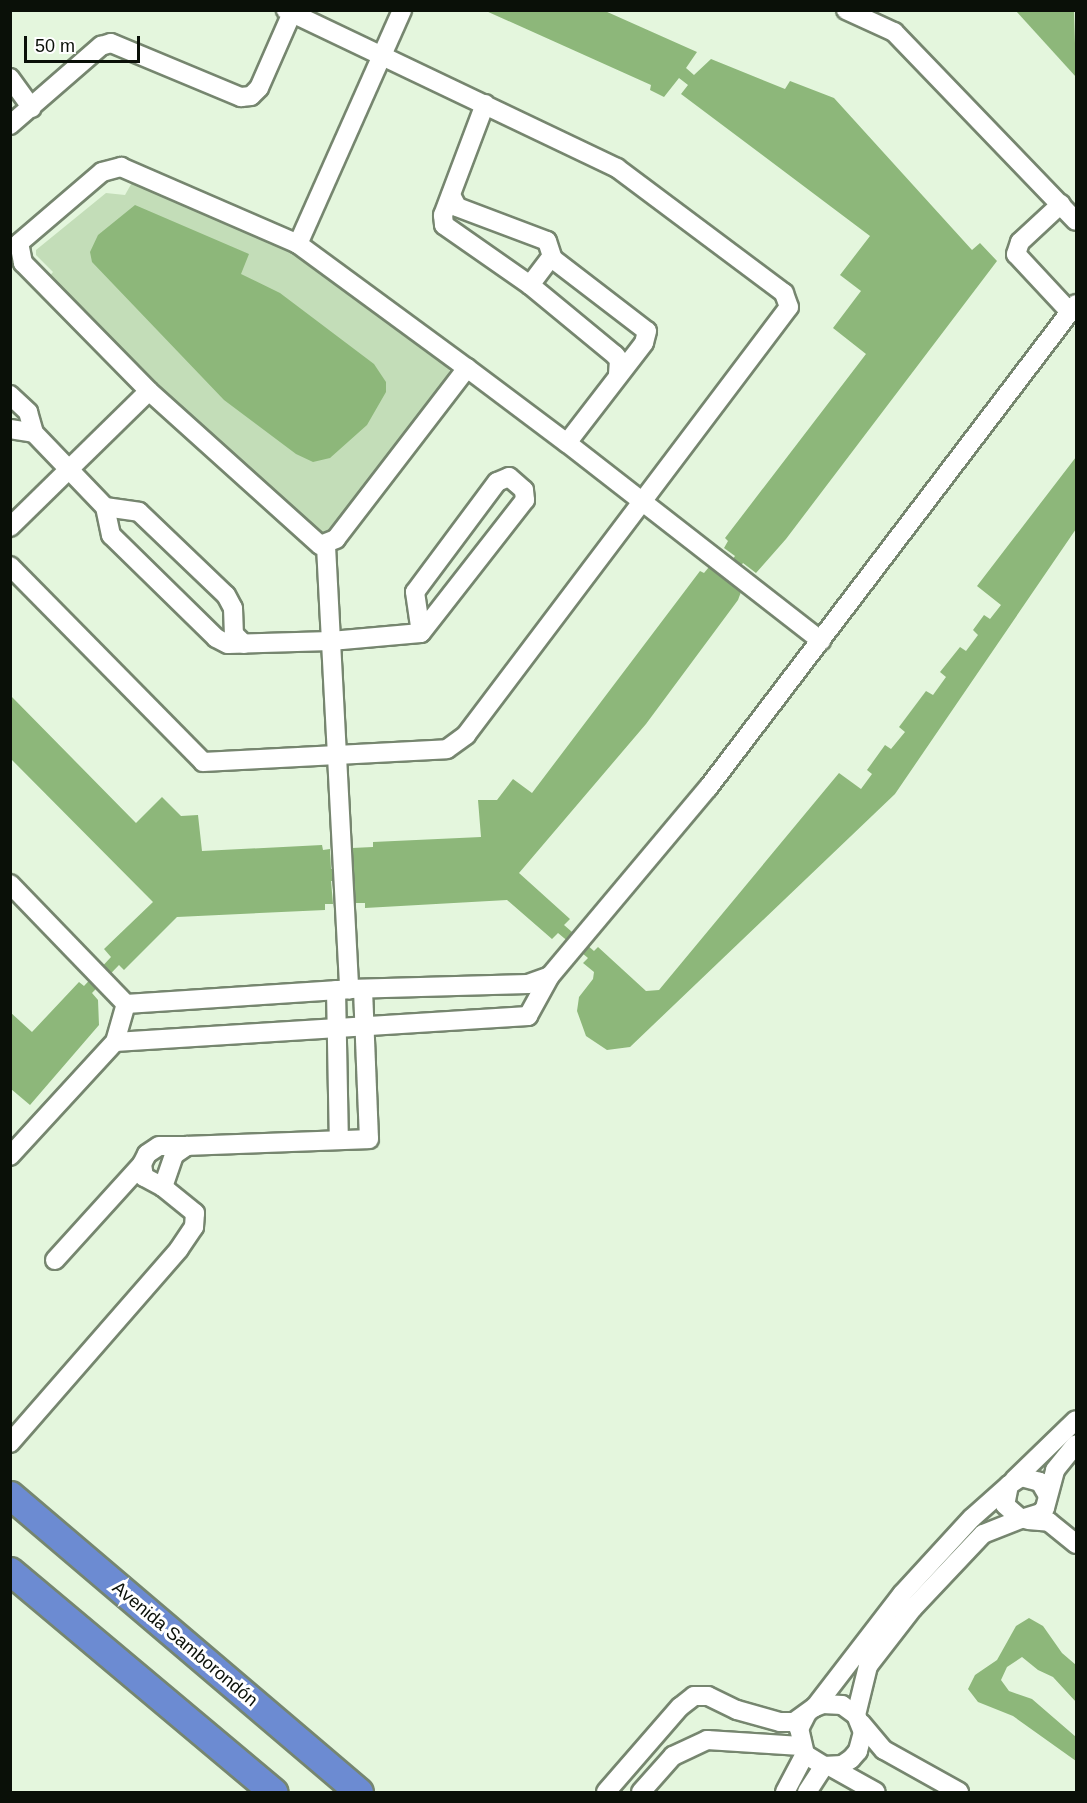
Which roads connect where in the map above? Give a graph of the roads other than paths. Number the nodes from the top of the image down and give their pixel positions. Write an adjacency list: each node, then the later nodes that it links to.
1 (402, 10): 4 (street)
2 (846, 10): 10 (street)
3 (289, 12): 4 (street); 7 (street)
4 (383, 55): 6 (street); 13 (street)
5 (10, 78): 7 (street)
6 (485, 104): 9 (street); 25 (street)
7 (32, 108): 8 (street)
8 (10, 125)
9 (451, 195): 14 (street); 15 (street)
10 (1061, 204): 11 (street); 16 (street)
11 (1077, 221)
12 (15, 243): 13 (street); 19 (street)
13 (298, 244): 17 (street)
14 (552, 256): 15 (street); 18 (street)
15 (530, 285): 18 (street)
16 (1073, 308): 31 (street)
17 (467, 368): 23 (street); 28 (street)
18 (618, 375): 23 (street)
19 (149, 391): 24 (street); 28 (street)
20 (10, 394): 22 (street)
21 (10, 429): 22 (street)
22 (34, 433): 24 (street)
23 (567, 443): 25 (street)
24 (69, 468): 26 (street); 27 (street)
25 (643, 502): 31 (street); 34 (street)
26 (105, 507): 33 (street); 33 (street)
27 (10, 527)
28 (326, 546): 32 (street)
29 (10, 566): 34 (street)
30 (421, 633): 30 (street); 32 (street)
31 (821, 641): 36 (street)
32 (331, 642): 33 (street); 34 (street)
33 (244, 644)
34 (337, 755): 37 (street)
35 (10, 884): 38 (street)
36 (550, 976): 37 (street); 39 (street)
37 (349, 990): 38 (street); 39 (street); 40 (street)
38 (126, 1004): 41 (street)
39 (366, 1029): 40 (street); 42 (street)
40 (335, 1030): 41 (street); 42 (street)
41 (115, 1042): 44 (street)
42 (339, 1140): 43 (street)
43 (187, 1146): 45 (street); 46 (street)
44 (10, 1156)
45 (142, 1164): 46 (street); 47 (street)
46 (163, 1187): 49 (street)
47 (55, 1260)
48 (1077, 1420): 51 (street)
49 (10, 1443)
50 (1077, 1444): 53 (street)
51 (1011, 1482): 53 (street); 54 (street); 59 (street)
52 (10, 1495): 67 (highway, Avenida Samborondón)
53 (1047, 1497): 54 (street); 55 (street)
54 (1024, 1520): 55 (street); 60 (street)
55 (1058, 1528): 56 (street)
56 (1077, 1544)
57 (10, 1571): 66 (highway)
58 (715, 1699): 59 (street); 61 (street); 63 (street)
59 (811, 1710): 60 (street); 62 (street)
60 (859, 1719): 64 (street); 72 (street)
61 (707, 1740): 62 (street); 65 (street)
62 (803, 1750): 64 (street); 69 (street)
63 (632, 1763): 65 (street); 68 (street)
64 (828, 1766): 70 (street); 71 (street)
65 (646, 1785)
66 (273, 1792)
67 (359, 1792)
68 (606, 1792)
69 (785, 1792)
70 (807, 1792)
71 (876, 1792)
72 (959, 1792)

